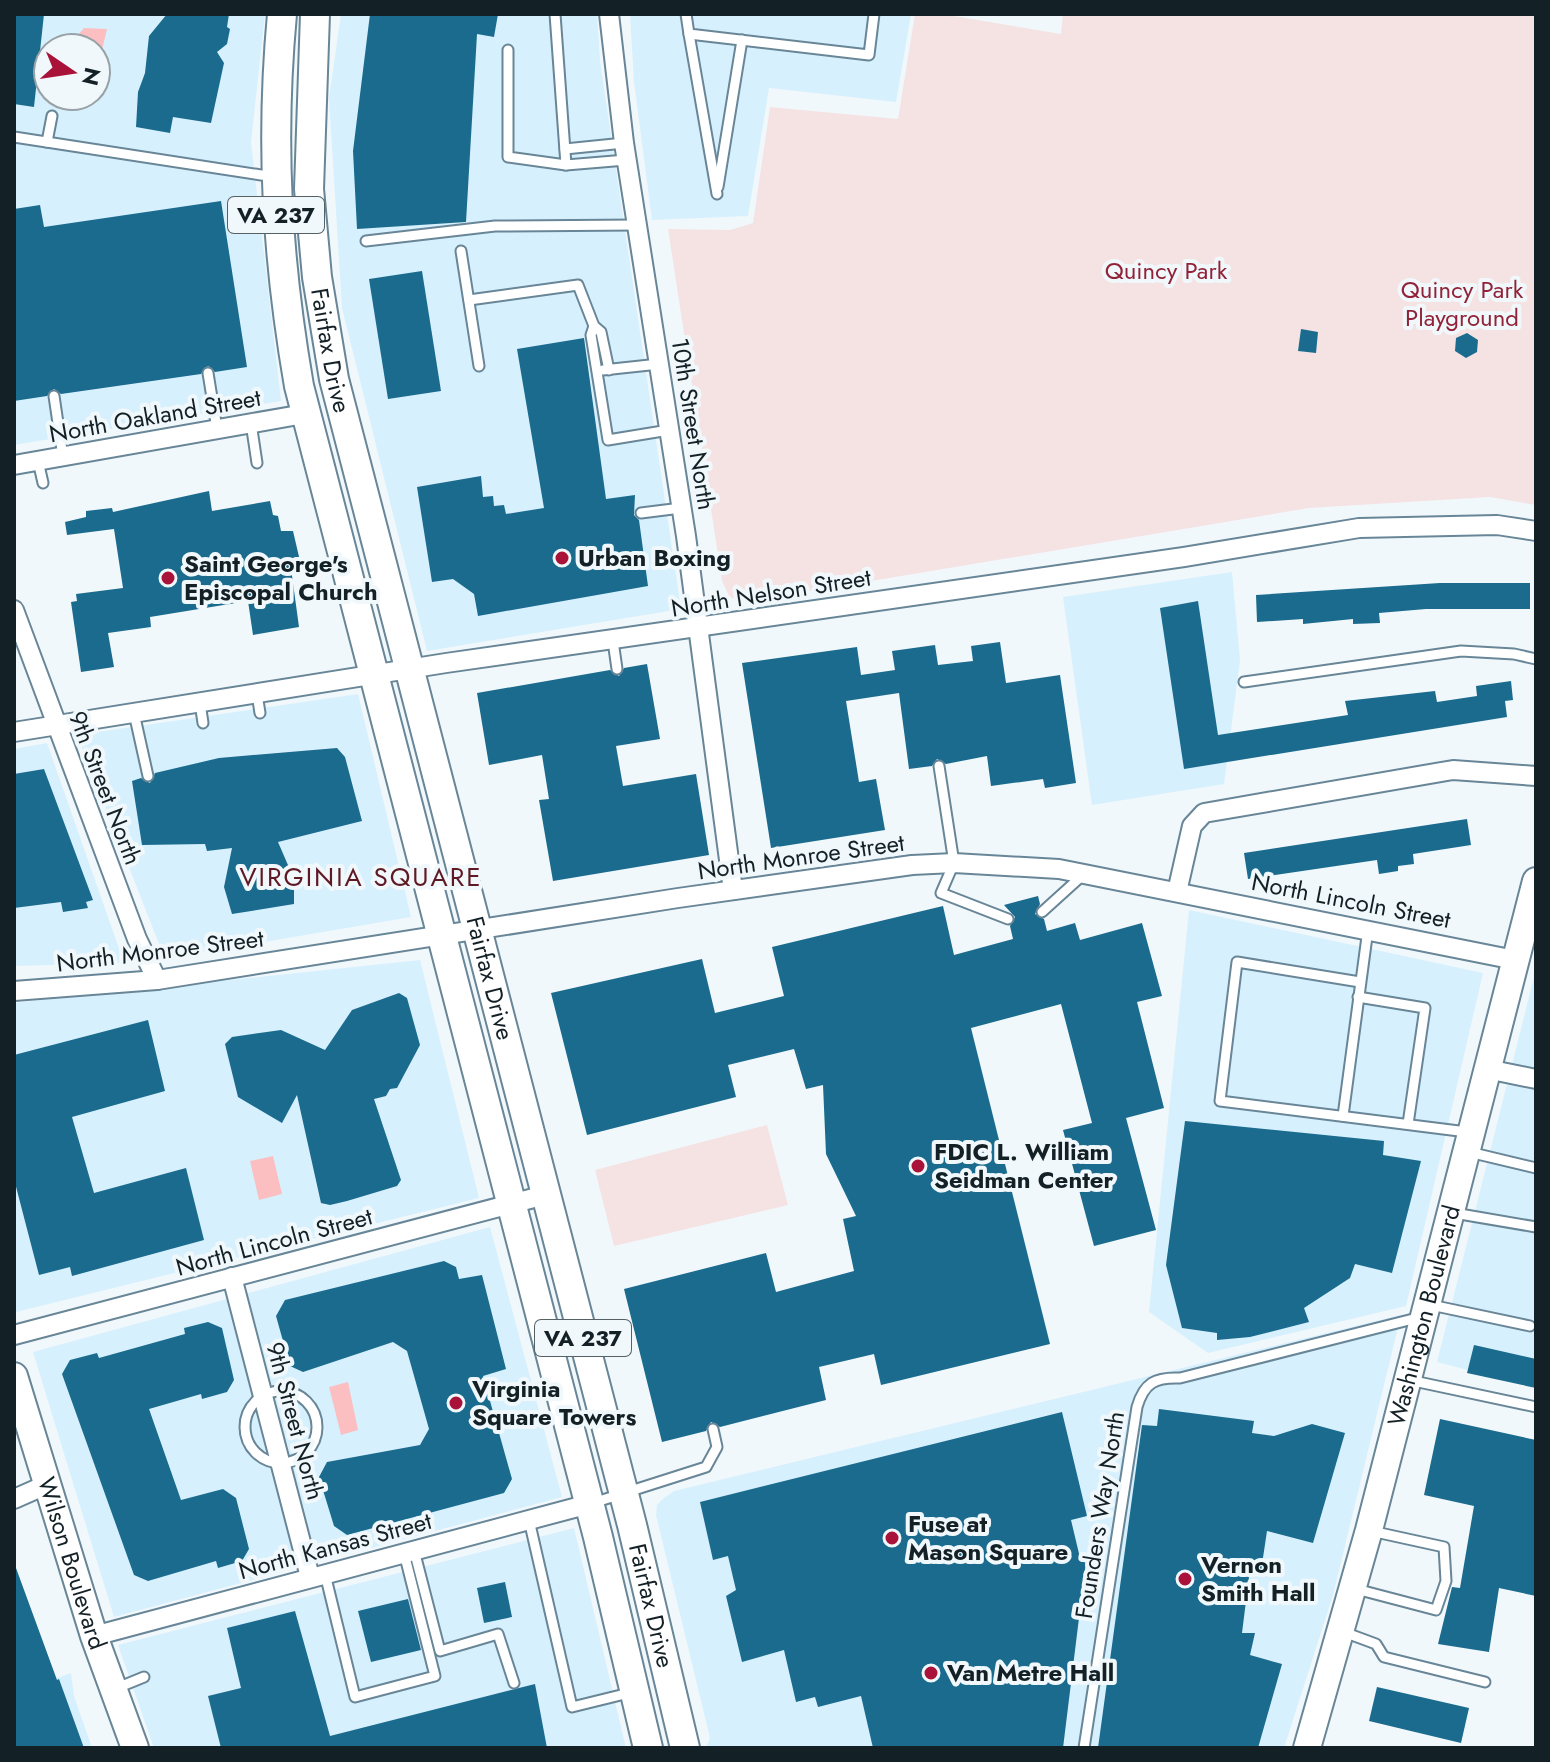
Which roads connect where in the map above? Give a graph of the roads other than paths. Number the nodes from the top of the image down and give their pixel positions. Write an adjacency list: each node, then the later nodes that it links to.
1 (282, 14): 16 (main road, Fairfax Drive / VA 237)
2 (315, 14): 28 (main road, Fairfax Drive / VA 237)
3 (555, 14): 13 (lane)
4 (609, 14): 14 (street, 10th Street North)
5 (686, 14): 7 (lane)
6 (874, 14): 8 (lane)
7 (689, 34): 8 (lane); 8 (lane)
8 (742, 40)
9 (508, 50): 15 (lane)
10 (52, 116): 12 (lane)
11 (14, 137): 12 (lane)
12 (47, 142): 16 (lane)
13 (565, 149): 14 (lane); 15 (lane)
14 (625, 152): 15 (lane); 17 (street, 10th Street North)
15 (566, 165)
16 (274, 177): 29 (main road, Fairfax Drive / VA 237)
17 (637, 225): 18 (lane); 22 (street, 10th Street North)
18 (366, 241)
19 (461, 251): 20 (lane)
20 (469, 300): 21 (lane); 23 (lane)
21 (594, 326): 24 (lane); 25 (lane)
22 (659, 364): 24 (lane); 32 (street, 10th Street North)
23 (479, 366)
24 (609, 370): 25 (lane)
25 (598, 371): 32 (lane)
26 (208, 373): 31 (lane)
27 (54, 396): 33 (lane)
28 (340, 406): 29 (main road); 46 (main road, Fairfax Drive / VA 237)
29 (304, 414): 30 (street, North Oakland Street); 47 (main road, Fairfax Drive / VA 237)
30 (251, 423): 31 (street, North Oakland Street); 35 (lane)
31 (217, 429): 33 (street, North Oakland Street)
32 (669, 430): 38 (street, 10th Street North)
33 (63, 457): 34 (street, North Oakland Street)
34 (38, 461): 36 (street, North Oakland Street); 37 (lane)
35 (257, 463)
36 (14, 465)
37 (43, 483)
38 (681, 508): 39 (lane); 42 (street, 10th Street North)
39 (641, 513)
40 (1536, 531): 42 (street, North Nelson Street)
41 (14, 610): 54 (street, 9th Street North)
42 (698, 628): 43 (street, North Nelson Street); 62 (street, 10th Street North)
43 (613, 641): 45 (lane); 46 (street, North Nelson Street)
44 (1536, 659): 48 (lane)
45 (617, 669)
46 (408, 671): 47 (street, North Nelson Street); 67 (main road, Fairfax Drive / VA 237)
47 (374, 677): 49 (street, North Nelson Street); 68 (main road, Fairfax Drive / VA 237)
48 (1244, 682)
49 (257, 694): 50 (street, North Nelson Street); 52 (lane)
50 (200, 703): 51 (street, North Nelson Street); 53 (lane)
51 (134, 713): 54 (street, North Nelson Street); 57 (lane)
52 (260, 713)
53 (203, 723)
54 (55, 725): 55 (street, North Nelson Street); 70 (street, 9th Street North)
55 (14, 732)
56 (939, 766): 59 (lane)
57 (148, 776)
58 (1536, 776): 63 (street)
59 (954, 863): 60 (street, North Monroe Street); 62 (street, North Monroe Street); 65 (lane)
60 (1085, 874): 63 (street, North Monroe Street); 64 (lane)
61 (1536, 881): 69 (main road, Washington Boulevard)
62 (733, 890): 67 (street, North Monroe Street)
63 (1177, 892): 66 (street, North Lincoln Street)
64 (1042, 912)
65 (1008, 919)
66 (1368, 928): 69 (street, North Lincoln Street); 71 (lane)
67 (477, 930): 68 (street, North Monroe Street); 80 (main road, Fairfax Drive / VA 237)
68 (442, 936): 70 (street, North Monroe Street); 81 (main road, Fairfax Drive / VA 237)
69 (1515, 960): 74 (main road, Washington Boulevard)
70 (157, 980): 72 (street, North Monroe Street)
71 (1360, 982): 73 (lane); 76 (lane)
72 (14, 991)
73 (1358, 997): 76 (lane); 77 (lane)
74 (1487, 1069): 75 (street); 78 (main road, Washington Boulevard)
75 (1536, 1079)
76 (1343, 1116): 77 (lane)
77 (1408, 1124): 78 (lane)
78 (1468, 1142): 79 (lane); 82 (main road, Washington Boulevard)
79 (1536, 1168)
80 (545, 1195): 81 (street, North Lincoln Street); 95 (main road, Fairfax Drive / VA 237)
81 (512, 1205): 84 (street, North Lincoln Street); 97 (main road, Fairfax Drive / VA 237)
82 (1451, 1212): 83 (lane); 85 (main road, Washington Boulevard)
83 (1536, 1227)
84 (232, 1277): 87 (street, North Lincoln Street); 90 (street, 9th Street North)
85 (1426, 1310): 86 (lane); 88 (main road, Washington Boulevard); 113 (lane, Founders Way North)
86 (1530, 1326)
87 (14, 1335)
88 (1406, 1380): 91 (lane); 99 (main road, Washington Boulevard)
89 (15, 1383): 94 (main road, Wilson Boulevard)
90 (263, 1396): 93 (street, 9th Street North); 93 (lane); 93 (lane)
91 (1536, 1407)
92 (713, 1429): 95 (lane)
93 (281, 1462): 101 (street, 9th Street North)
94 (48, 1484): 96 (street); 104 (main road, Wilson Boulevard)
95 (623, 1492): 97 (lane); 112 (main road, Fairfax Drive / VA 237)
96 (14, 1499)
97 (589, 1504): 98 (street, North Kansas Street); 109 (main road, Fairfax Drive / VA 237)
98 (529, 1520): 100 (street, North Kansas Street); 109 (lane)
99 (1369, 1530): 102 (main road, Washington Boulevard); 102 (lane)
100 (409, 1552): 101 (street, North Kansas Street); 101 (lane); 107 (lane)
101 (318, 1575): 104 (street, North Kansas Street)
102 (1353, 1588): 103 (main road, Washington Boulevard)
103 (1341, 1630): 106 (lane); 114 (main road, Washington Boulevard)
104 (94, 1636): 108 (main road, Wilson Boulevard)
105 (144, 1677): 108 (lane)
106 (1485, 1682)
107 (514, 1683)
108 (114, 1689): 110 (main road, Wilson Boulevard)
109 (633, 1692): 111 (main road, Fairfax Drive / VA 237)
110 (135, 1748)
111 (648, 1748)
112 (685, 1748)
113 (1084, 1748)
114 (1307, 1748)

